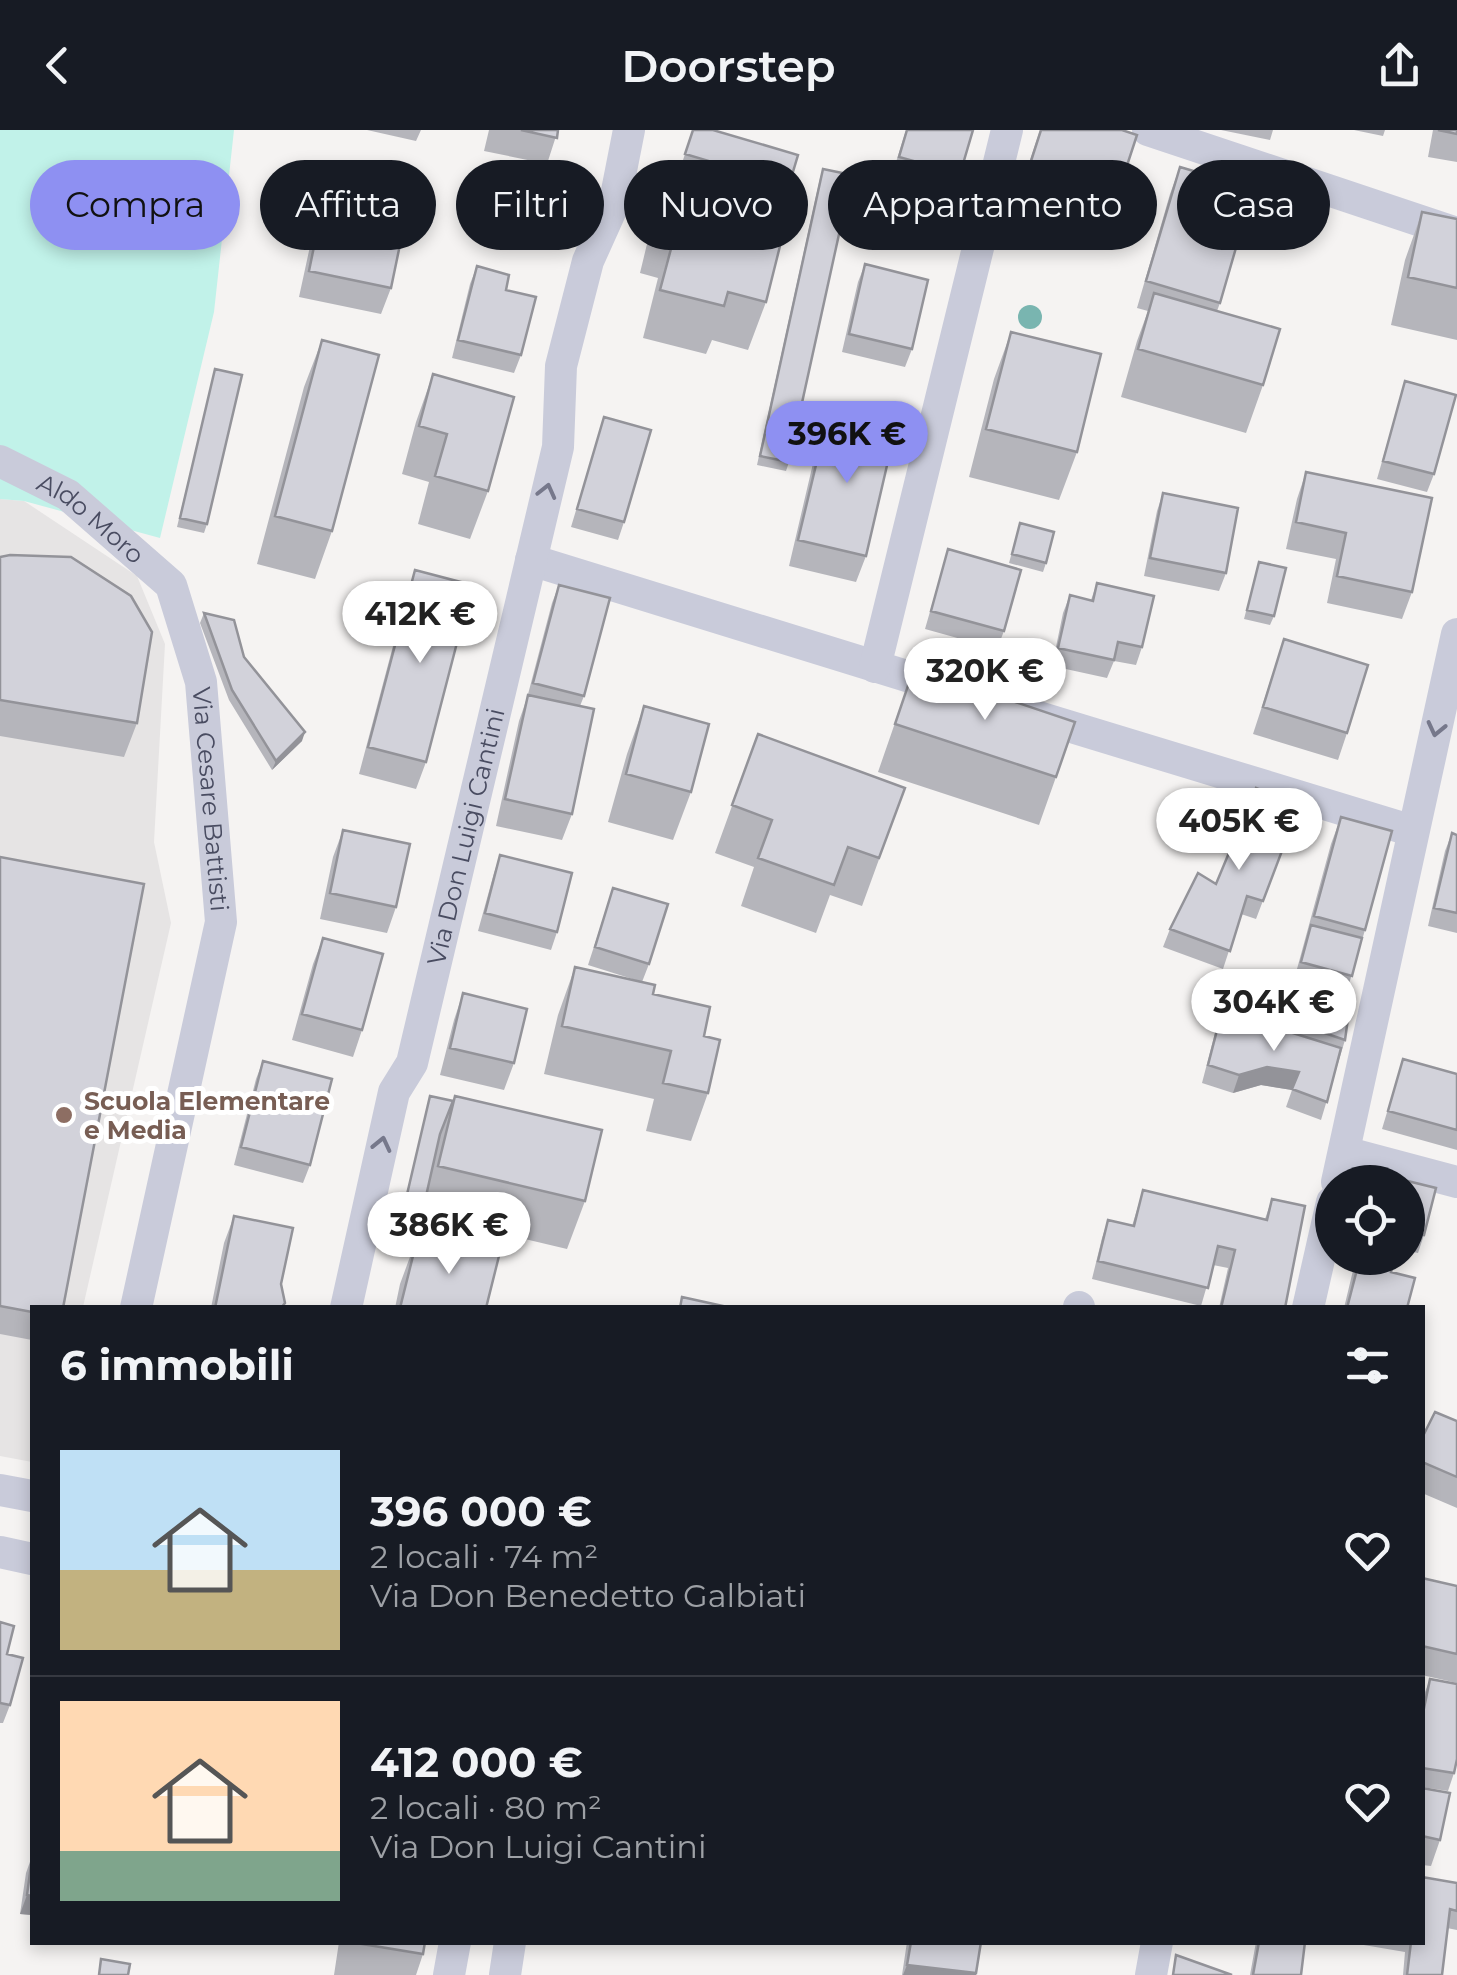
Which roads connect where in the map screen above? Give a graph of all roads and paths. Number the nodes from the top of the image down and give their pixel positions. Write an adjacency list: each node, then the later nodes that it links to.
1 (629, 130): 6 (street, Via Don Luigi Cantini, one-way to 1)
2 (1006, 130): 9 (street)
3 (1148, 130): 4 (street)
4 (1457, 233)
5 (0, 461): 7 (street, Aldo Moro)
6 (530, 560): 9 (street); 16 (street, Via Don Luigi Cantini, one-way to 6)
7 (171, 586): 15 (street, Via Cesare Battisti)
8 (1457, 634): 10 (street, one-way to 10)
9 (875, 666): 10 (street)
10 (1413, 832): 11 (street)
11 (1341, 1165)
12 (1425, 1178): 13 (street)
13 (1457, 1182)
14 (1315, 1275): 17 (street)
15 (137, 1305)
16 (347, 1305)
17 (1309, 1305)
18 (0, 1490): 19 (street)
19 (30, 1496)
20 (0, 1552): 21 (street)
21 (30, 1558)
22 (454, 1945): 25 (street)
23 (510, 1945): 26 (street)
24 (1156, 1945): 27 (street)
25 (449, 1975)
26 (505, 1975)
27 (1151, 1975)

